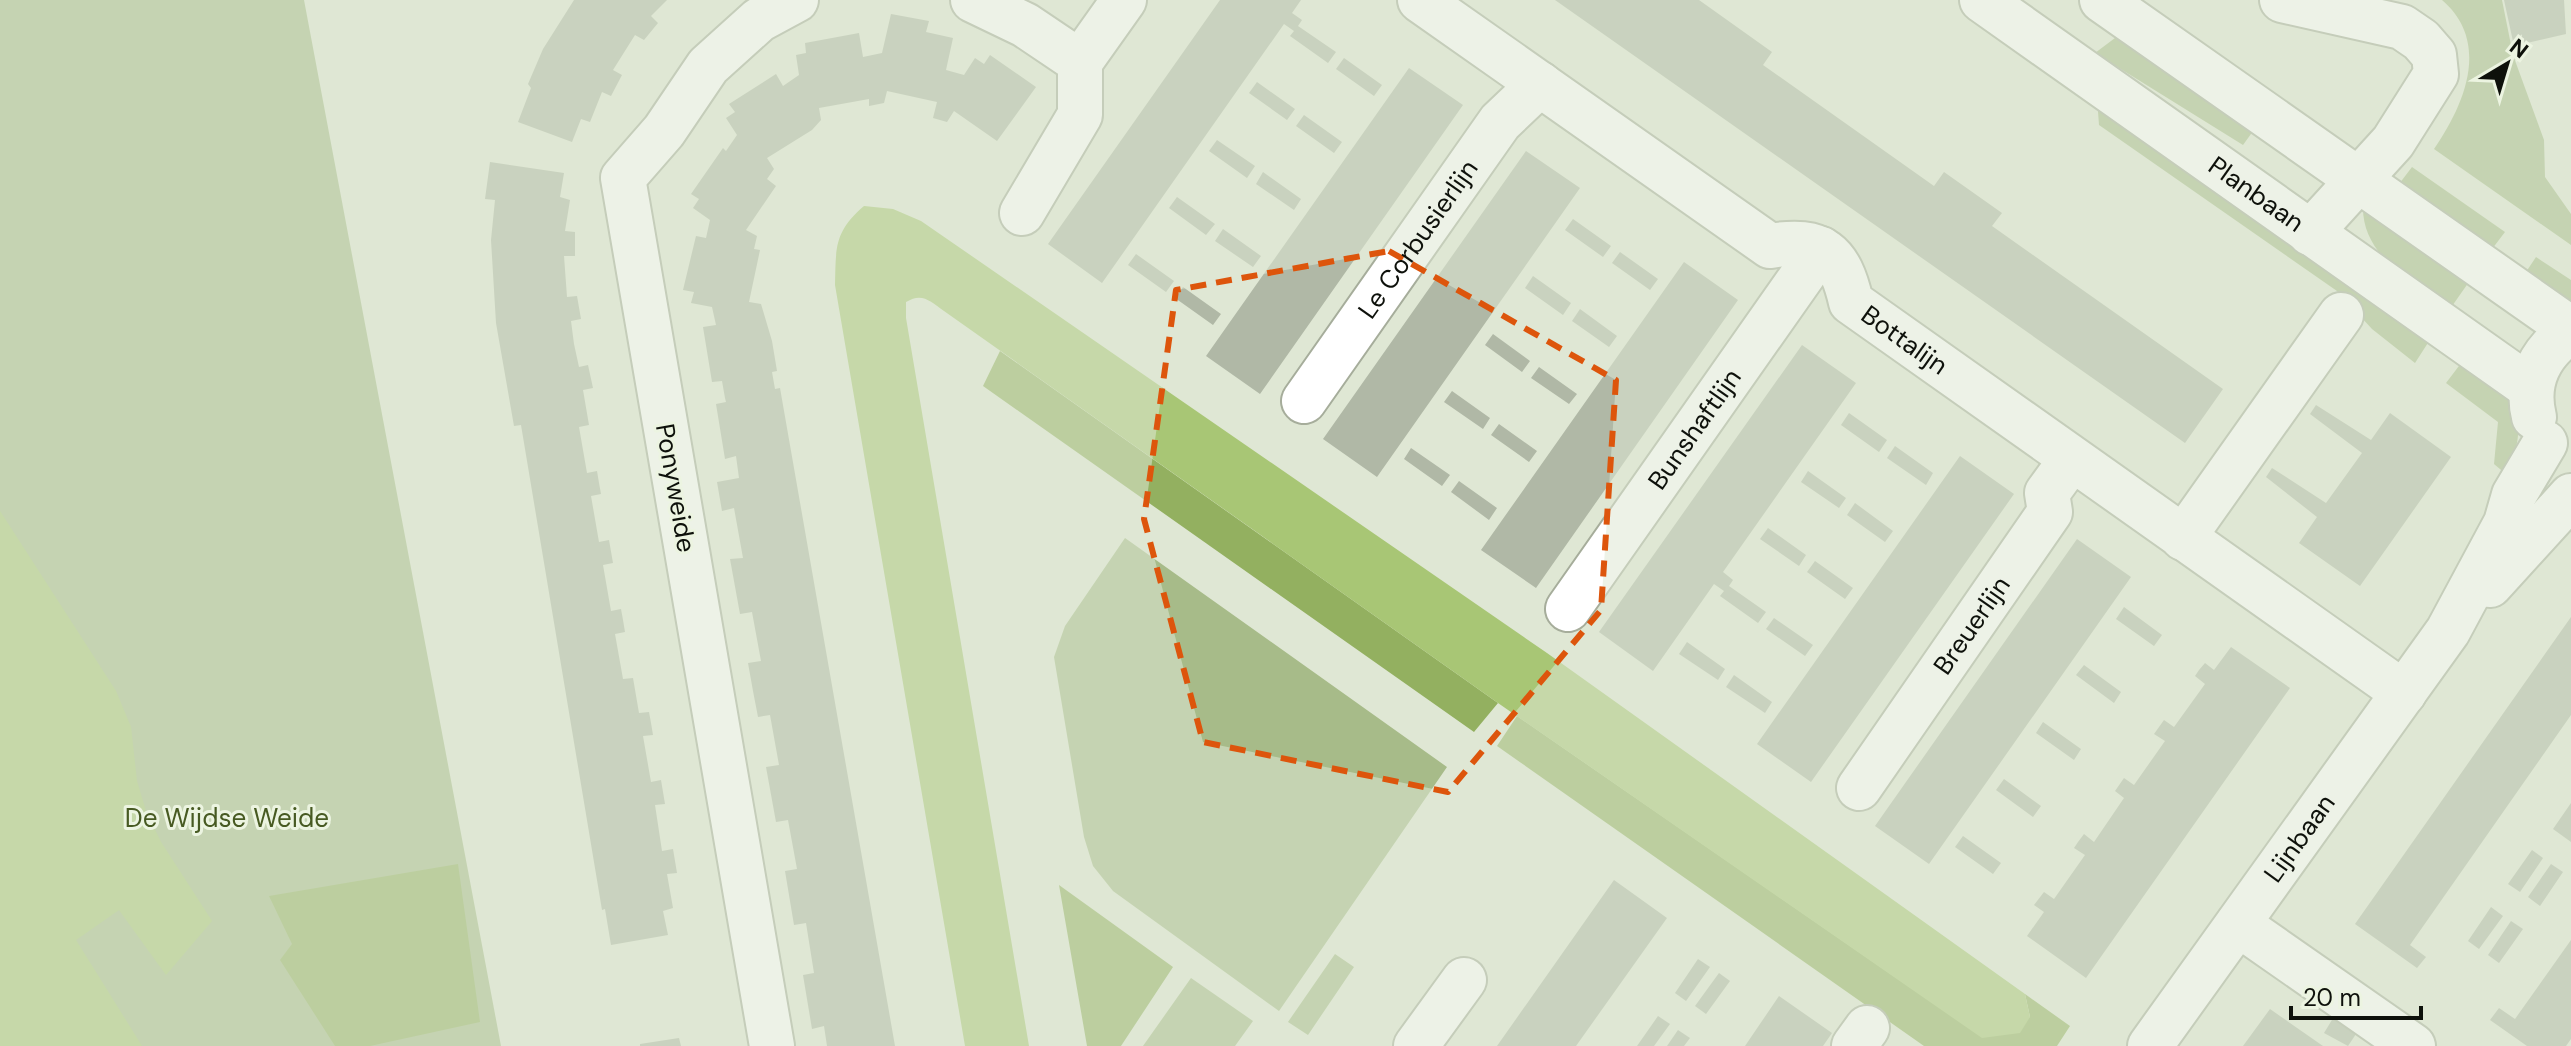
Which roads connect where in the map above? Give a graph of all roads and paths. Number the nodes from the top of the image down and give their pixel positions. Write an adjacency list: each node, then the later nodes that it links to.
1 (796, 0): 28 (street, Ponyweide)
2 (973, 0): 8 (street)
3 (1124, 0): 8 (street)
4 (1420, 0): 9 (street)
5 (1982, 0): 12 (street, Planbaan)
6 (2102, 0): 10 (street)
7 (2282, 0): 10 (street)
8 (1080, 62): 11 (street)
9 (1540, 84): 13 (street); 17 (street, Le Corbusierlijn)
10 (2358, 179): 12 (street); 15 (street)
11 (1022, 213)
12 (2310, 233): 16 (street, Planbaan)
13 (1821, 249): 19 (street, Bottalijn); 22 (street, Bunshaftlijn)
14 (2341, 315): 21 (street)
15 (2571, 330): 16 (street)
16 (2531, 388): 18 (street)
17 (1304, 401)
18 (2558, 455): 23 (street, Lijnbaan)
19 (2071, 460): 21 (street, Bottalijn); 25 (street, Breuerlijn)
20 (2571, 496): 23 (street, Lijnbaan)
21 (2183, 538): 24 (street, Bottalijn)
22 (1568, 609)
23 (2448, 631): 24 (street, Lijnbaan)
24 (2404, 693): 26 (street, Lijnbaan)
25 (1859, 788)
26 (2238, 924): 30 (street, Lijnbaan); 31 (street)
27 (1464, 980): 29 (street)
28 (772, 1046)
29 (1416, 1046)
30 (2150, 1046)
31 (2413, 1046)

